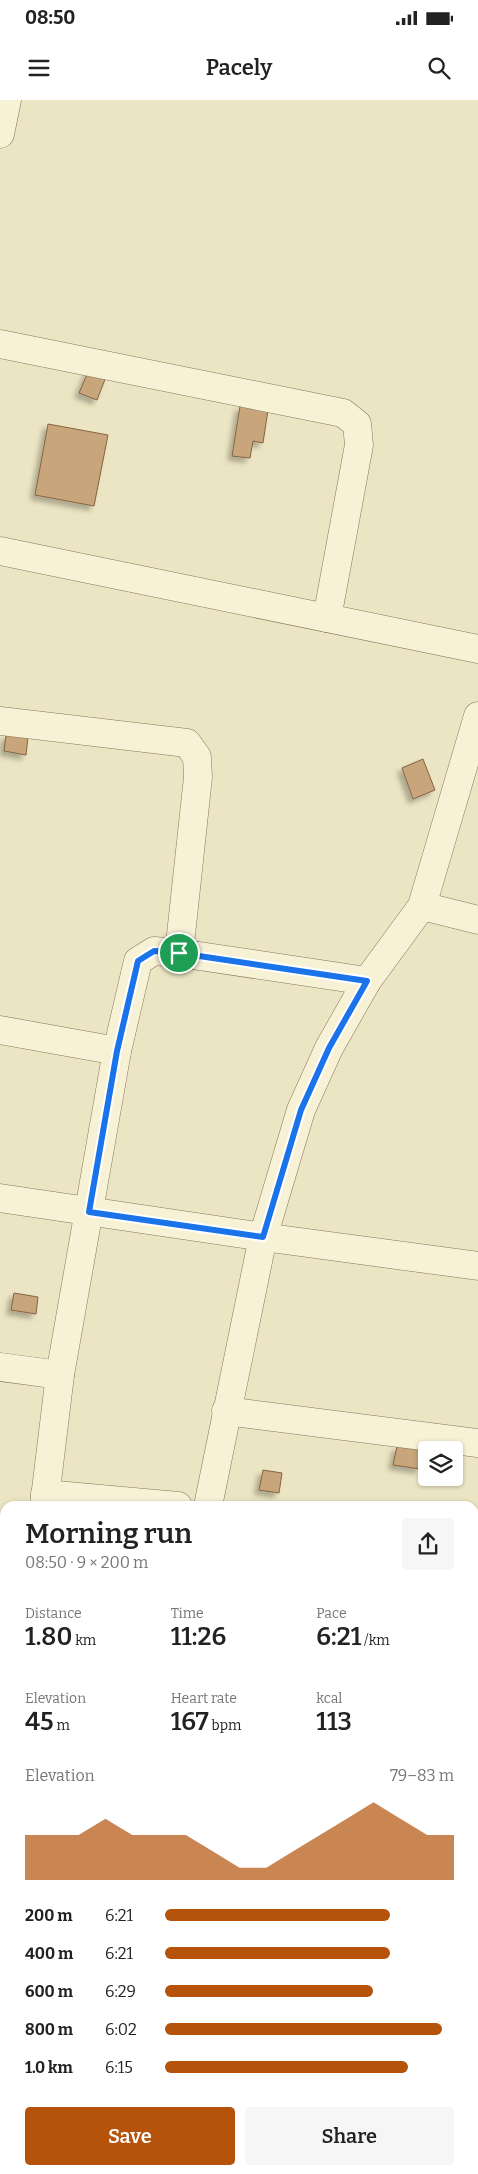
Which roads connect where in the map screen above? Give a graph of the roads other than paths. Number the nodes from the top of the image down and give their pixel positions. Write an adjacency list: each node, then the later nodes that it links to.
1 (7, 100): 2 (street)
2 (0, 134)
3 (0, 344): 5 (street)
4 (0, 551): 5 (street)
5 (327, 618): 6 (street)
6 (478, 649)
7 (478, 716): 9 (street)
8 (0, 721): 11 (street)
9 (422, 906): 10 (street); 12 (street)
10 (478, 920)
11 (179, 953): 12 (street); 14 (street)
12 (367, 981): 17 (street)
13 (0, 1030): 14 (street)
14 (117, 1051): 16 (street)
15 (0, 1198): 16 (street)
16 (89, 1212): 17 (street); 20 (street)
17 (263, 1237): 18 (street); 21 (street)
18 (478, 1266)
19 (0, 1367): 20 (street)
20 (60, 1375): 23 (street)
21 (226, 1411): 22 (street); 25 (street)
22 (478, 1443)
23 (45, 1500): 24 (street)
24 (67, 1501)
25 (209, 1501)

